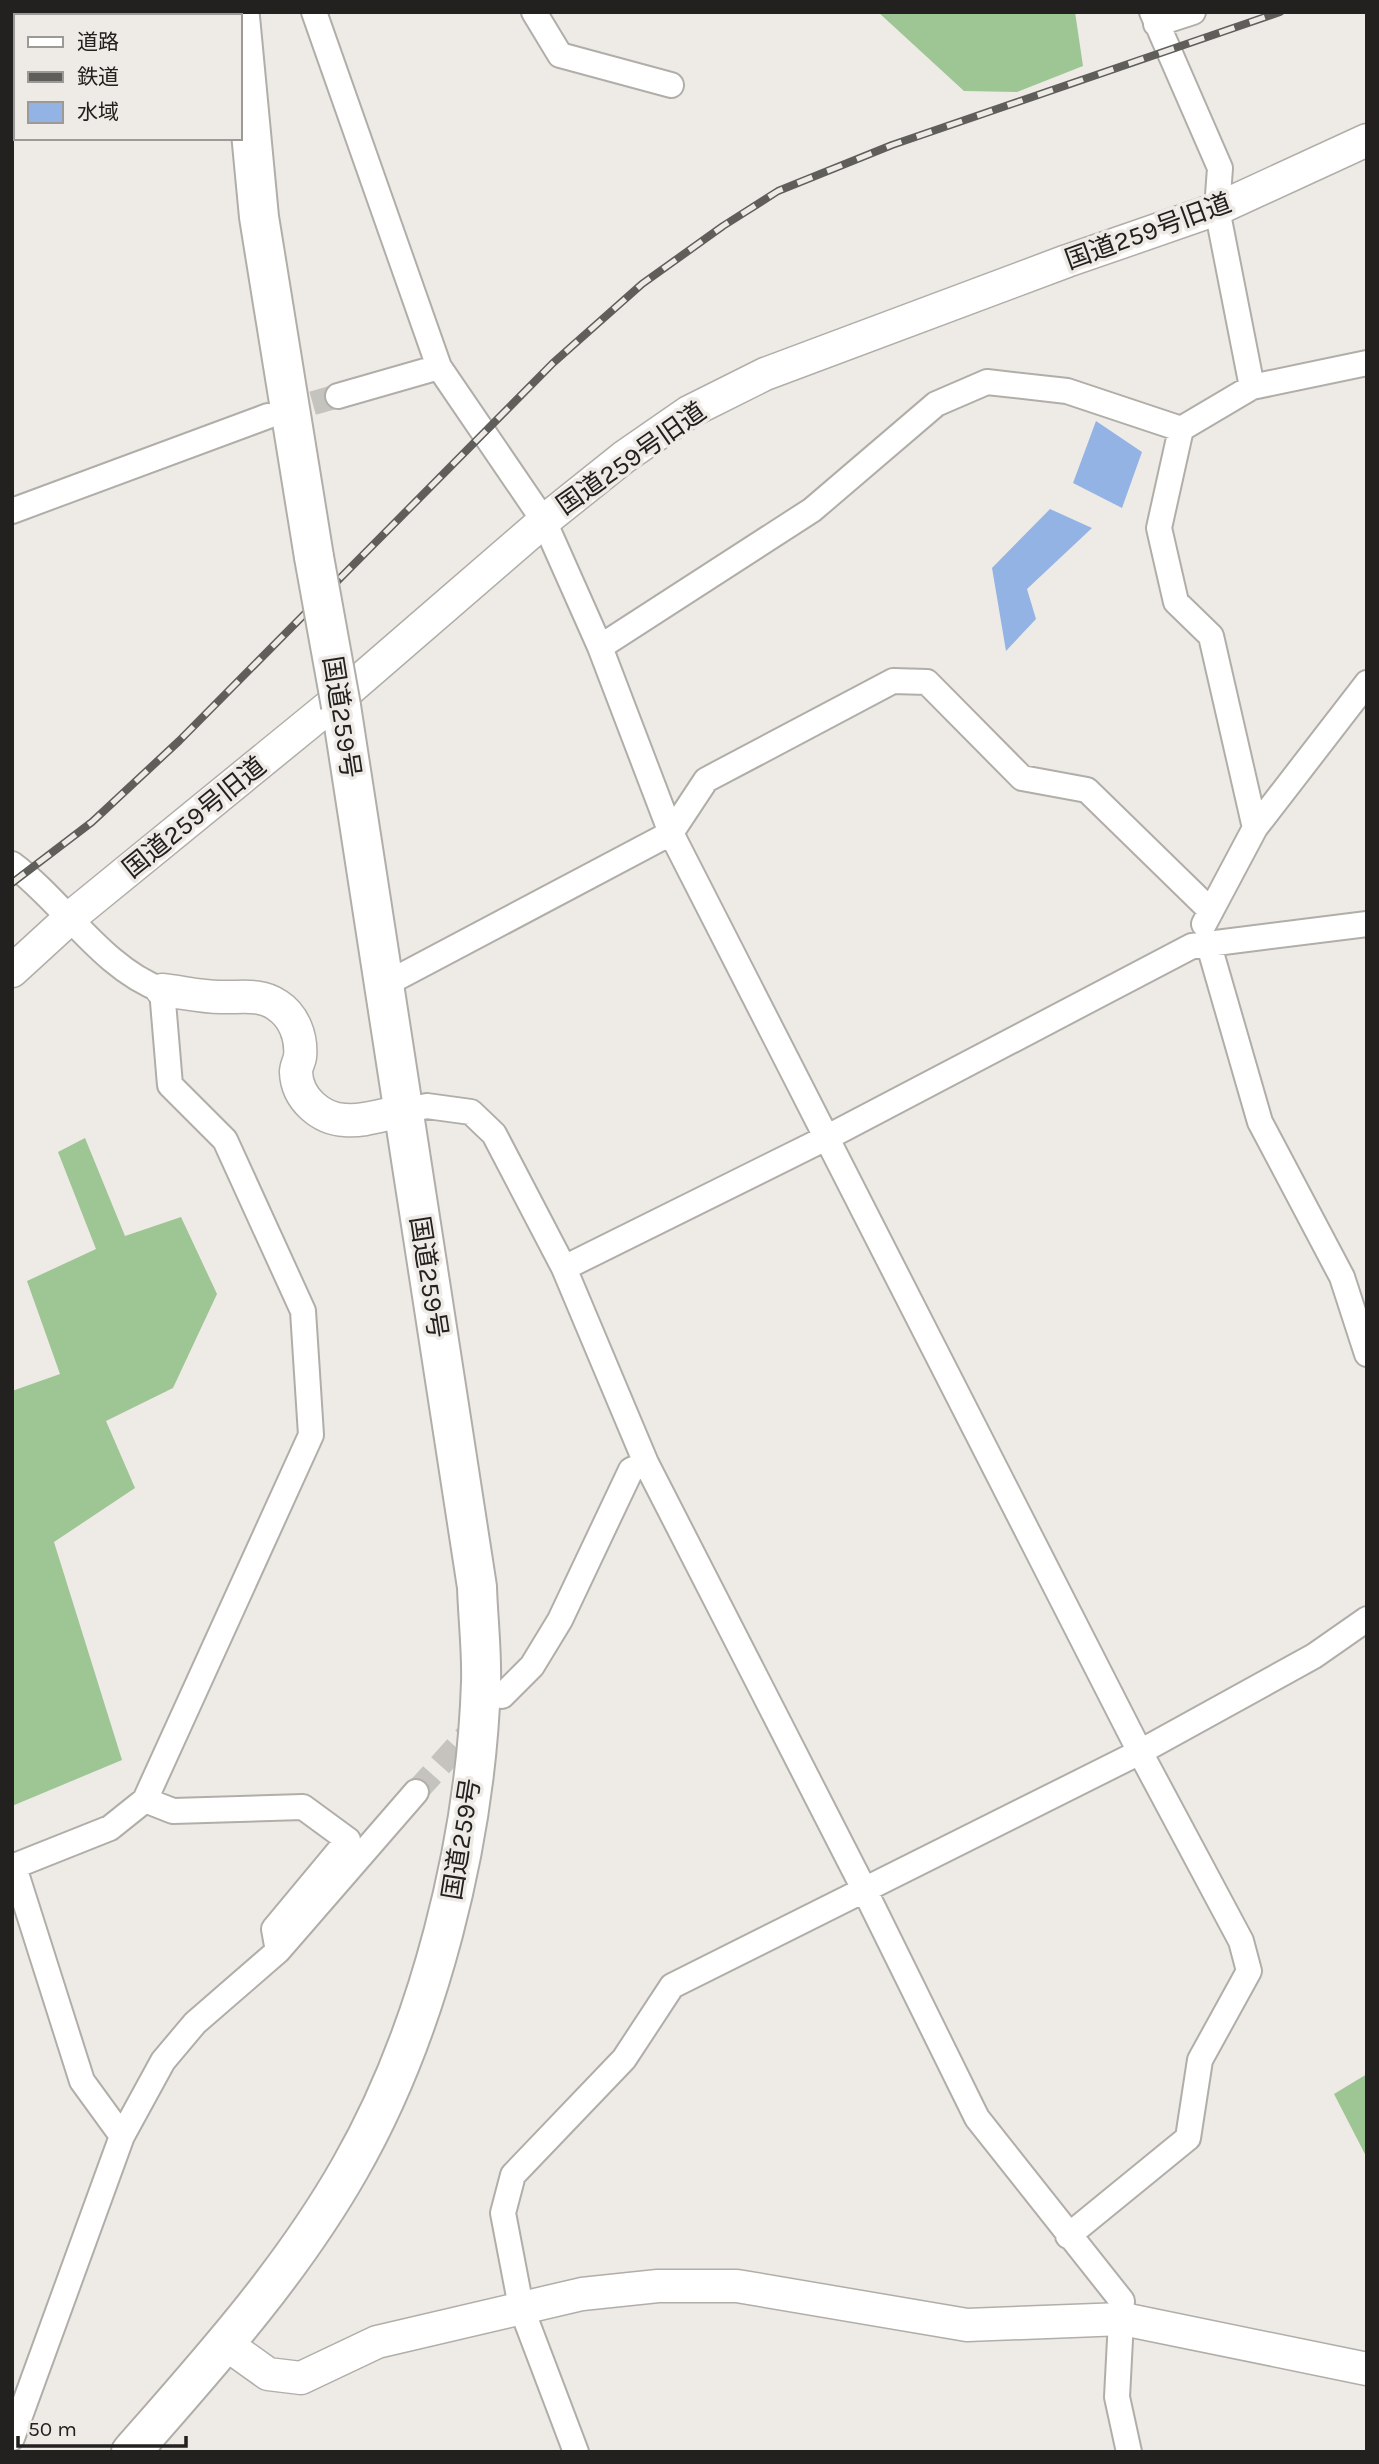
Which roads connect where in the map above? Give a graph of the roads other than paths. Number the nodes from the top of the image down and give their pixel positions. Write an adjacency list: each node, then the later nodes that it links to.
1 (314, 12): 10 (street)
2 (534, 12): 6 (street)
3 (1193, 12): 4 (street)
4 (1154, 18): 8 (street)
5 (242, 36): 27 (highway, 国道259号, bridge)
6 (671, 85)
7 (1367, 140): 8 (street, 国道259号旧道)
8 (1217, 209): 11 (street); 16 (street, 国道259号旧道)
9 (1367, 363): 11 (street)
10 (439, 367): 12 (street); 16 (street)
11 (1252, 387): 14 (street)
12 (338, 396)
13 (268, 416): 15 (street)
14 (1181, 429): 17 (street); 19 (street)
15 (12, 511)
16 (544, 521): 17 (street); 23 (street, 国道259号旧道)
17 (600, 647): 20 (street)
18 (1367, 683): 19 (street)
19 (1255, 828): 22 (street)
20 (671, 833): 22 (street); 27 (street); 30 (street)
21 (12, 864): 23 (street)
22 (1211, 911): 25 (street)
23 (71, 917): 26 (street, 国道259号旧道); 28 (street)
24 (1367, 924): 25 (street)
25 (1200, 944): 30 (street); 32 (street)
26 (12, 971)
27 (381, 982): 29 (highway, 国道259号)
28 (162, 990): 29 (street); 38 (street)
29 (403, 1111): 31 (street); 46 (highway, 国道259号)
30 (826, 1139): 31 (street); 36 (street)
31 (564, 1268): 33 (street)
32 (1367, 1354)
33 (646, 1463): 35 (street); 40 (street)
34 (1367, 1619): 36 (street)
35 (502, 1696)
36 (1140, 1752): 40 (street); 43 (street)
37 (416, 1792): 41 (street)
38 (145, 1800): 39 (street); 41 (street)
39 (13, 1867): 42 (street)
40 (864, 1889): 43 (street); 44 (street)
41 (278, 1951): 42 (street)
42 (122, 2136): 48 (street)
43 (1068, 2236): 45 (street)
44 (521, 2307): 45 (street); 46 (street); 50 (street)
45 (1123, 2319): 47 (street); 51 (street)
46 (226, 2344): 49 (highway, 国道259号)
47 (1367, 2368)
48 (12, 2438)
49 (131, 2452)
50 (576, 2452)
51 (1129, 2452)

